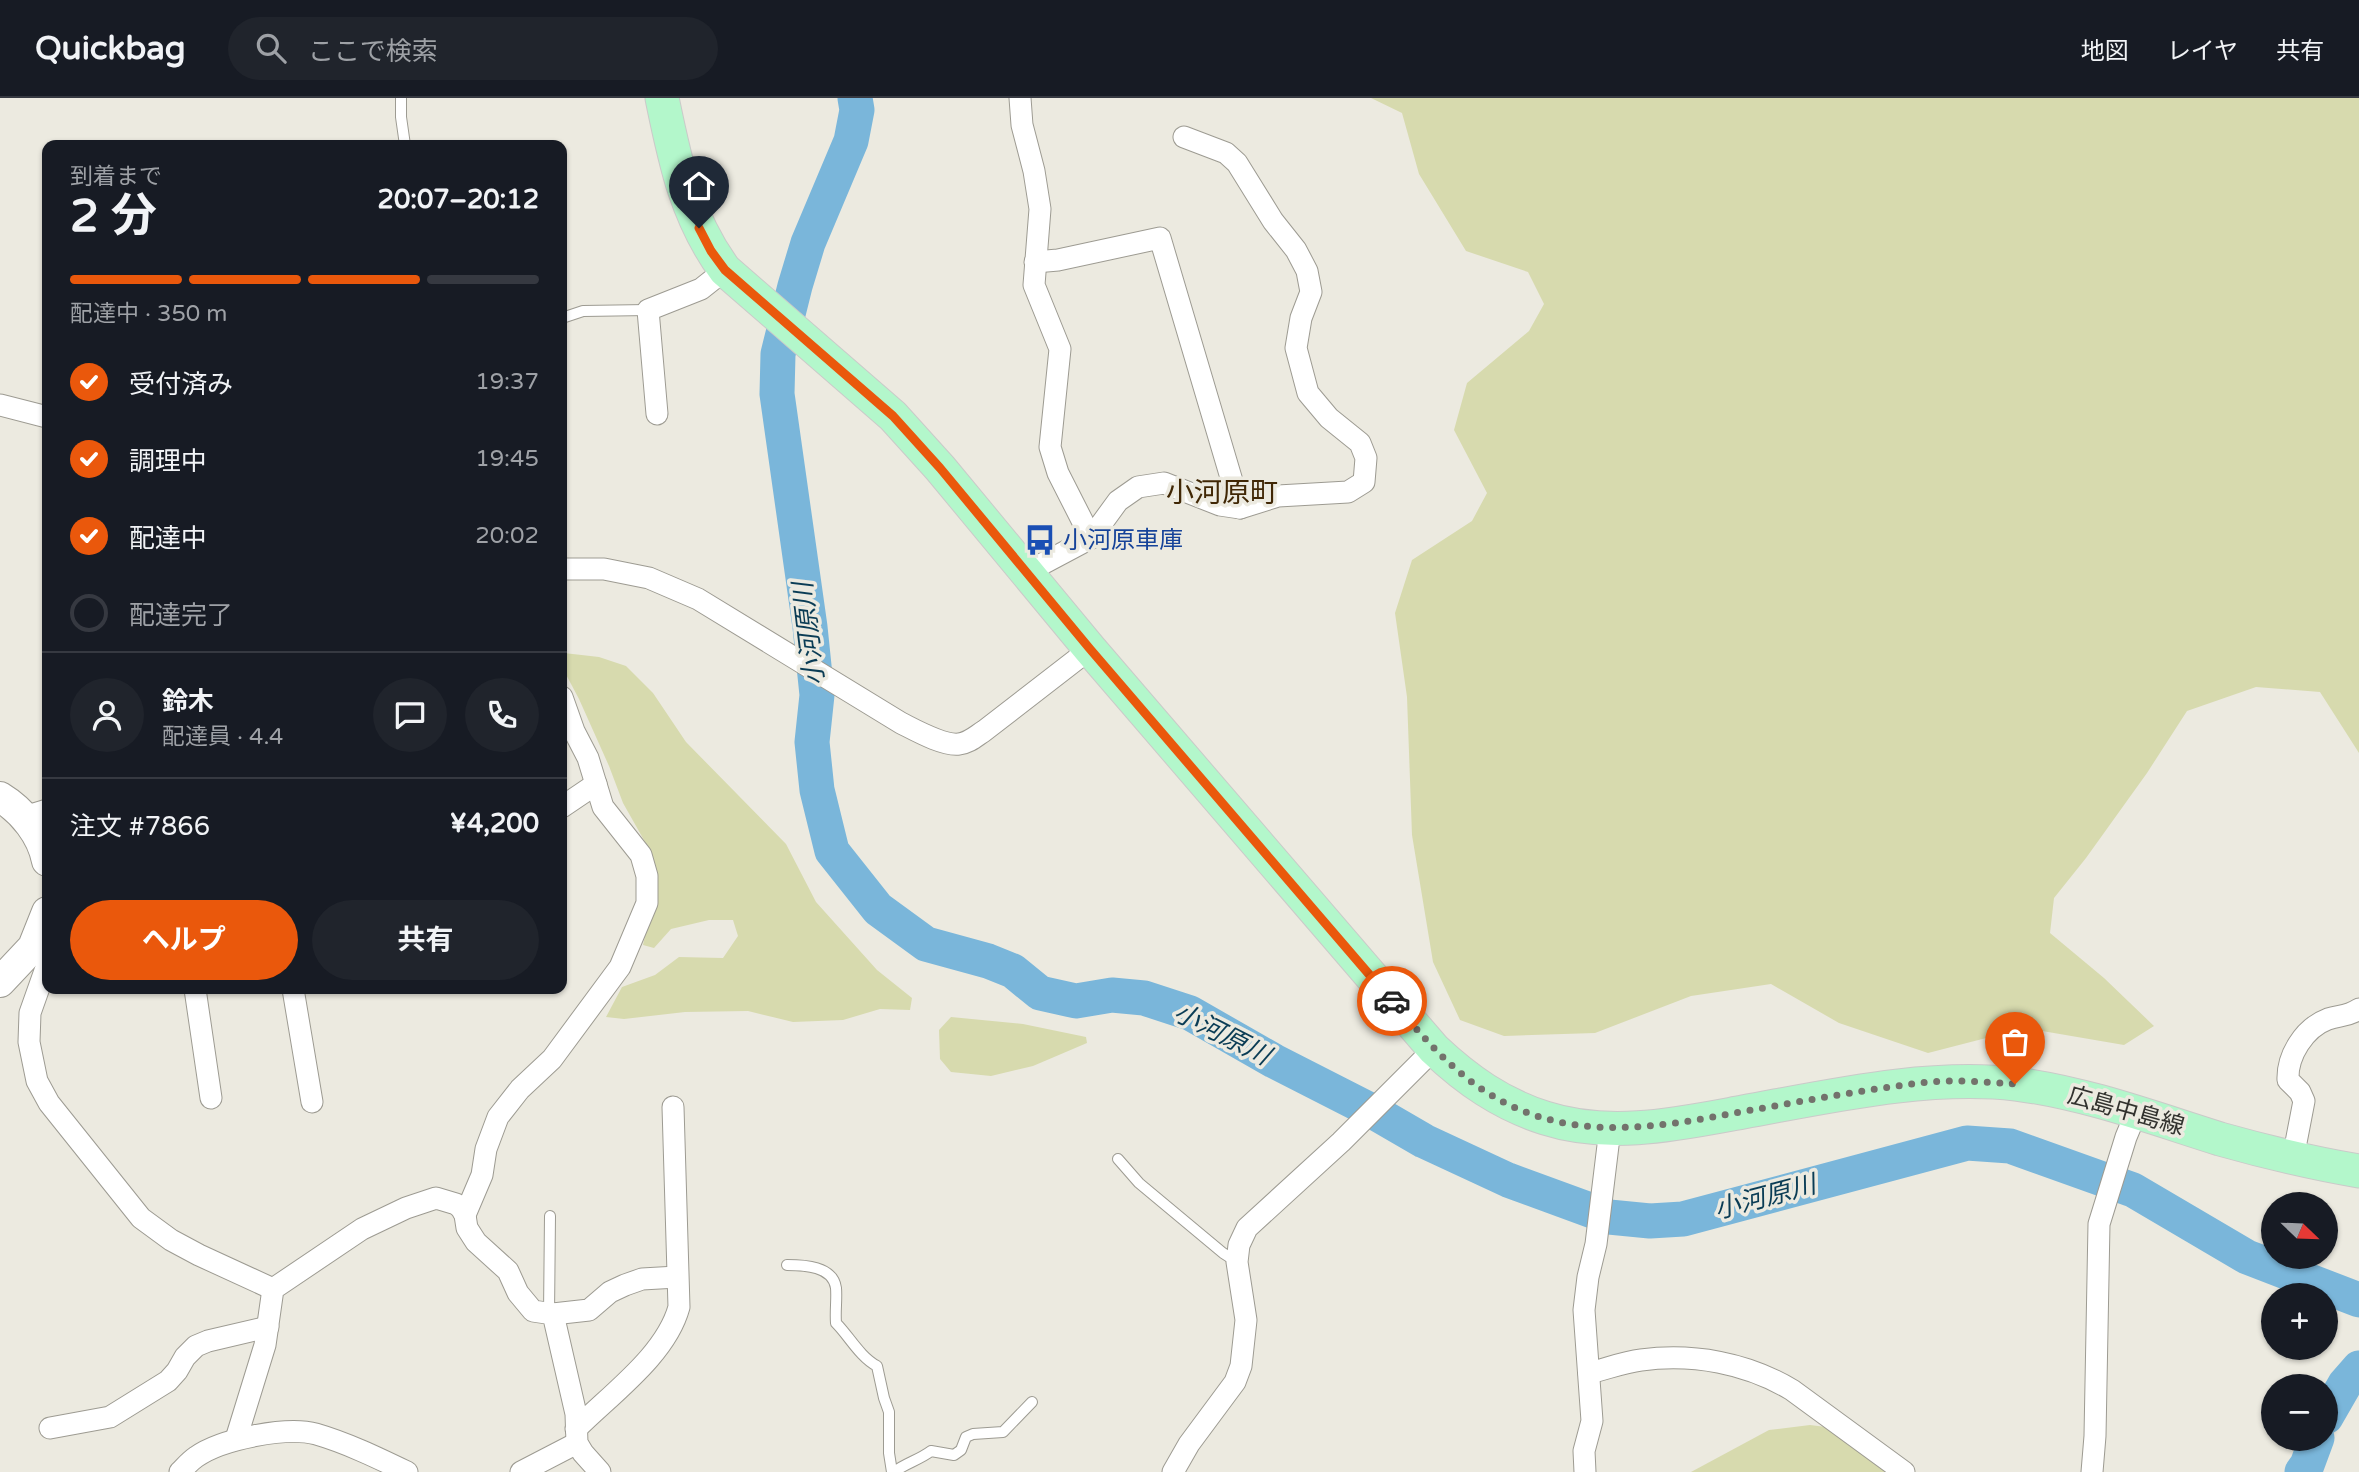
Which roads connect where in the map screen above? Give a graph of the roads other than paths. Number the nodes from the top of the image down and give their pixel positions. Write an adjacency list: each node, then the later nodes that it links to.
1 (401, 98): 5 (lane)
2 (662, 98): 7 (main road, 広島中島線)
3 (1020, 98): 6 (street)
4 (1184, 137): 13 (street)
5 (404, 140)
6 (1035, 262): 13 (street); 14 (street)
7 (725, 270): 8 (street); 16 (main road, 広島中島線)
8 (648, 310): 9 (lane); 11 (street)
9 (567, 316)
10 (0, 405): 12 (street)
11 (657, 414)
12 (42, 415)
13 (1240, 508): 14 (street)
14 (1091, 538): 16 (street)
15 (567, 569): 17 (street)
16 (1027, 572): 17 (main road, 広島中島線)
17 (1090, 649): 30 (main road, 広島中島線)
18 (567, 711): 19 (street)
19 (596, 785): 21 (street); 39 (street)
20 (0, 797): 22 (main road)
21 (567, 804)
22 (35, 813): 23 (main road)
23 (42, 838)
24 (42, 924): 26 (main road)
25 (42, 979): 44 (street)
26 (0, 982)
27 (196, 994): 31 (street)
28 (294, 994): 32 (street)
29 (2359, 1009): 36 (street)
30 (1434, 1049): 35 (main road, 広島中島線); 41 (street)
31 (211, 1098)
32 (312, 1102)
33 (673, 1107): 43 (street)
34 (2131, 1125): 35 (main road, 広島中島線); 36 (main road, 広島中島線); 60 (street)
35 (1610, 1129): 47 (street)
36 (2293, 1158): 38 (main road, 広島中島線)
37 (1118, 1159): 41 (lane)
38 (2359, 1171)
39 (465, 1215): 44 (street); 45 (street)
40 (550, 1216): 45 (lane)
41 (1237, 1262): 57 (street)
42 (787, 1265): 56 (lane)
43 (677, 1277): 45 (street); 50 (street)
44 (273, 1289): 46 (street)
45 (551, 1314): 50 (street)
46 (268, 1327): 49 (street); 51 (street)
47 (1589, 1373): 58 (street); 59 (street)
48 (1032, 1402): 56 (lane)
49 (50, 1428)
50 (577, 1436): 54 (street); 55 (street)
51 (236, 1439): 52 (street); 53 (street)
52 (180, 1472)
53 (407, 1472)
54 (521, 1472)
55 (600, 1472)
56 (893, 1472)
57 (1173, 1472)
58 (1584, 1472)
59 (1904, 1472)
60 (2092, 1472)

